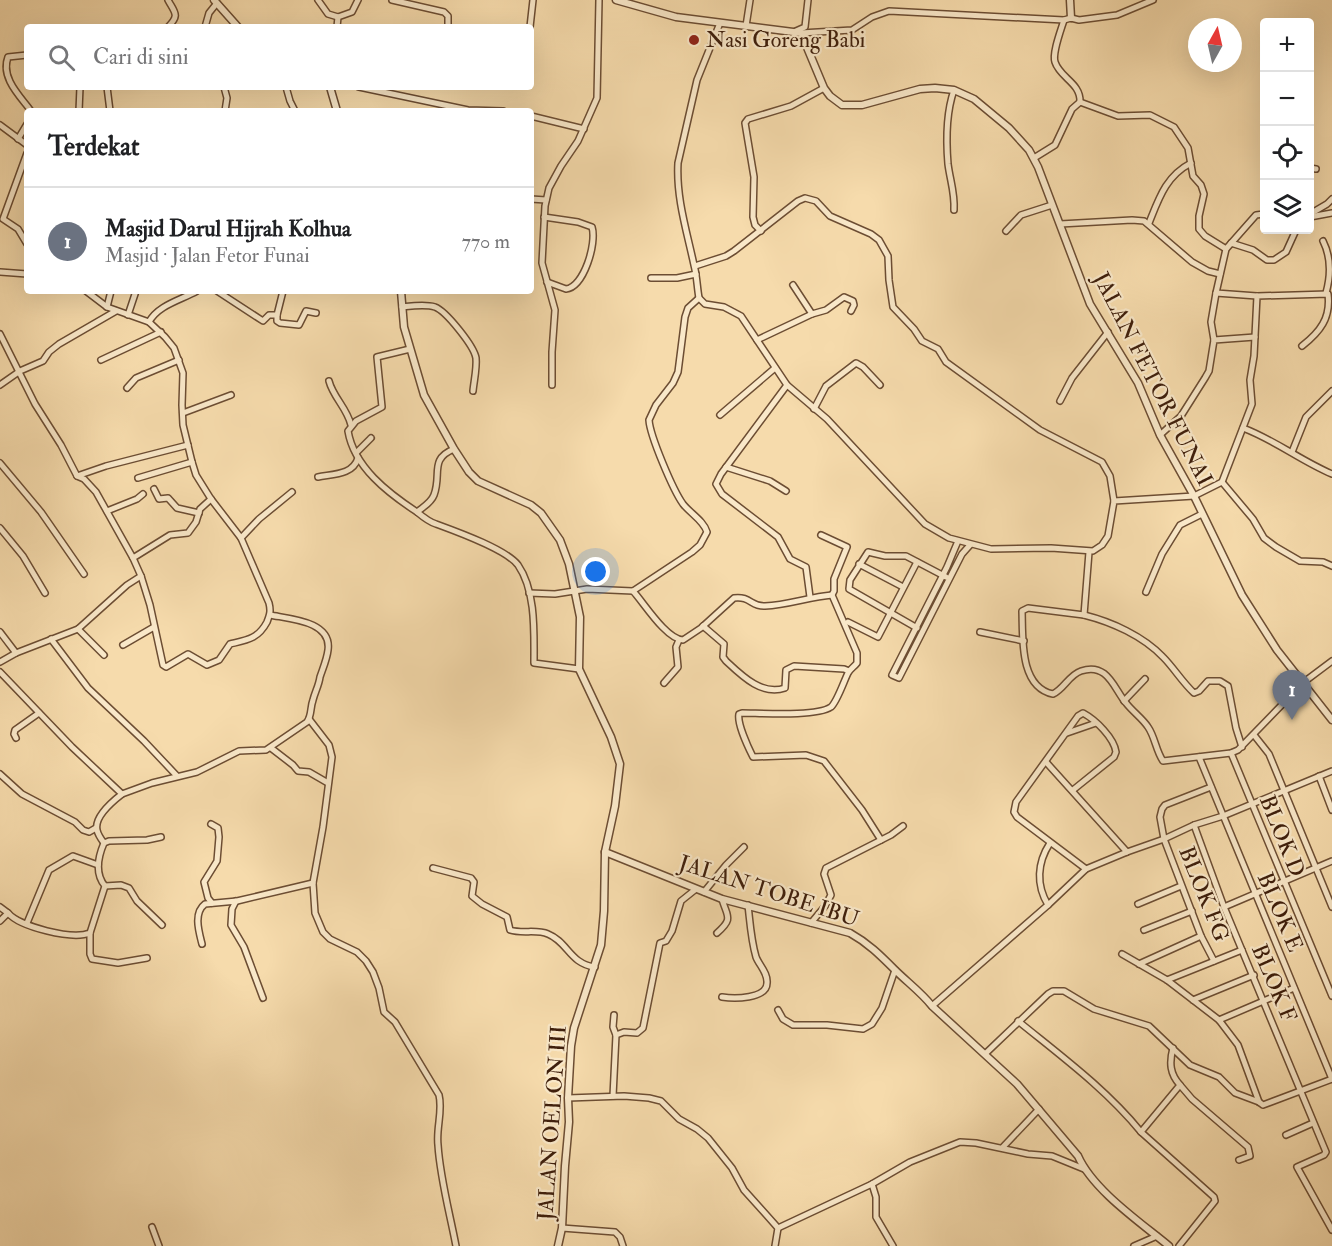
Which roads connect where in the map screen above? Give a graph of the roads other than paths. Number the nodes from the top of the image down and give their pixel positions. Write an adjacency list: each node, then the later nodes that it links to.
1 (168, 0): 17 (street)
2 (318, 0): 14 (street)
3 (358, 0): 14 (street)
4 (392, 0): 21 (street)
5 (533, 0): 22 (street)
6 (599, 0): 45 (street)
7 (616, 0): 13 (street)
8 (750, 0): 23 (street)
9 (808, 0): 24 (street)
10 (1070, 0): 15 (street)
11 (1154, 0): 15 (street)
12 (215, 1): 18 (street); 19 (street)
13 (625, 1): 16 (street)
14 (338, 17): 20 (street)
15 (1067, 19): 24 (street); 34 (street)
16 (720, 23): 23 (street); 70 (street)
17 (171, 24)
18 (206, 24)
19 (235, 24)
20 (337, 24)
21 (447, 24)
22 (530, 24)
23 (746, 26): 24 (street)
24 (798, 32): 26 (street)
25 (24, 55): 35 (street)
26 (824, 88): 33 (street, JALAN FETOR FUNAI); 63 (street)
27 (80, 90): 36 (street)
28 (107, 90): 37 (street)
29 (225, 90): 38 (street)
30 (287, 90): 39 (street)
31 (331, 90): 40 (street)
32 (373, 90): 41 (street)
33 (954, 90): 48 (street, JALAN FETOR FUNAI); 55 (street)
34 (1080, 102): 48 (street); 50 (street)
35 (28, 108)
36 (79, 108)
37 (110, 108)
38 (225, 108)
39 (294, 108)
40 (337, 108)
41 (458, 108)
42 (534, 117): 45 (street)
43 (0, 125): 46 (street)
44 (24, 129): 46 (street)
45 (584, 129): 53 (street)
46 (18, 139): 47 (street)
47 (24, 143)
48 (1034, 158): 54 (street, JALAN FETOR FUNAI)
49 (24, 161): 66 (street)
50 (1191, 162): 62 (street); 69 (street)
51 (534, 199): 53 (street)
52 (1332, 199): 56 (street)
53 (546, 200): 60 (street)
54 (1052, 205): 61 (street, JALAN FETOR FUNAI); 64 (street)
55 (954, 210)
56 (1314, 212)
57 (1332, 213): 59 (street)
58 (1260, 214): 68 (street)
59 (1314, 215)
60 (544, 217): 76 (street); 76 (street)
61 (1060, 224): 62 (street); 99 (street, JALAN FETOR FUNAI)
62 (1149, 224): 74 (street)
63 (760, 231): 70 (street); 145 (street)
64 (1006, 231)
65 (1294, 234): 68 (street)
66 (24, 239)
67 (1323, 241): 79 (street)
68 (1231, 243): 69 (street)
69 (1226, 249): 74 (street)
70 (695, 266): 73 (street)
71 (0, 272): 72 (street)
72 (24, 274)
73 (696, 274): 75 (street); 88 (street)
74 (1220, 274): 78 (street)
75 (651, 278)
76 (547, 282): 112 (street)
77 (794, 285): 94 (street)
78 (1216, 293): 87 (street); 103 (street)
79 (1326, 293): 87 (street); 104 (street)
80 (90, 294): 89 (street)
81 (110, 294): 89 (street)
82 (135, 294): 95 (street)
83 (191, 294): 97 (street)
84 (221, 294): 96 (street)
85 (282, 294): 96 (street)
86 (401, 294): 90 (street, JALAN OELON III)
87 (1257, 296): 101 (street)
88 (699, 298): 102 (street); 166 (street)
89 (107, 307): 91 (street)
90 (402, 307): 105 (street, JALAN OELON III); 116 (street)
91 (116, 311): 95 (street); 109 (street)
92 (851, 311): 94 (street)
93 (316, 313): 96 (street)
94 (812, 314): 102 (street)
95 (128, 315): 97 (street)
96 (278, 315)
97 (149, 322): 98 (street)
98 (161, 332): 106 (street); 107 (street)
99 (1108, 332): 119 (street); 125 (street, JALAN FETOR FUNAI)
100 (0, 334): 109 (street)
101 (1255, 338): 103 (street); 124 (street)
102 (757, 340): 108 (street)
103 (1214, 340): 125 (street)
104 (1302, 346)
105 (410, 349): 123 (street); 128 (street, JALAN OELON III)
106 (100, 360)
107 (179, 360): 115 (street); 121 (street)
108 (775, 368): 113 (street); 122 (street)
109 (20, 371): 111 (street); 135 (street)
110 (329, 381): 123 (street)
111 (0, 385)
112 (552, 385)
113 (787, 385): 120 (street); 133 (street)
114 (880, 385): 120 (street)
115 (127, 388)
116 (473, 391)
117 (1332, 392): 129 (street)
118 (231, 395): 121 (street)
119 (1060, 401)
120 (814, 409): 153 (street)
121 (183, 413): 127 (street)
122 (720, 415)
123 (351, 425): 130 (street)
124 (1243, 428): 129 (street); 138 (street)
125 (1160, 435): 143 (street, JALAN FETOR FUNAI)
126 (372, 438): 130 (street)
127 (188, 445): 131 (street); 135 (street)
128 (454, 449): 147 (street); 165 (street, JALAN OELON III)
129 (1292, 452): 134 (street)
130 (357, 456): 136 (street); 147 (street)
131 (192, 462): 137 (street); 144 (street)
132 (0, 463): 160 (street)
133 (726, 467): 140 (street); 171 (street)
134 (1332, 474)
135 (77, 476): 146 (street)
136 (318, 477)
137 (138, 478)
138 (1222, 482): 143 (street); 159 (street)
139 (154, 489): 148 (street)
140 (786, 491)
141 (292, 492): 152 (street)
142 (143, 494): 146 (street)
143 (1194, 496): 145 (street); 149 (street, JALAN FETOR FUNAI)
144 (210, 499): 148 (street); 152 (street)
145 (1114, 501): 155 (street)
146 (106, 511): 156 (street)
147 (417, 512): 169 (street)
148 (199, 513): 156 (street)
149 (1202, 514): 167 (street); 194 (street, JALAN FETOR FUNAI)
150 (0, 528): 168 (street)
151 (821, 535): 170 (street)
152 (241, 538): 173 (street)
153 (958, 541): 154 (street); 162 (street)
154 (970, 545): 155 (street); 163 (street)
155 (1089, 552): 174 (street)
156 (133, 558): 161 (street)
157 (917, 562): 158 (street); 162 (street); 164 (street)
158 (859, 564): 164 (street); 172 (street)
159 (1332, 566)
160 (84, 574)
161 (141, 576): 177 (street); 179 (street)
162 (943, 576): 163 (street); 178 (street)
163 (950, 580): 178 (street)
164 (903, 587): 172 (street)
165 (575, 590): 166 (street); 169 (street); 190 (street, JALAN OELON III)
166 (633, 591): 183 (street)
167 (1146, 592)
168 (45, 593)
169 (529, 593): 190 (street)
170 (832, 595): 171 (street); 191 (street)
171 (810, 597): 176 (street)
172 (890, 613): 175 (street); 178 (street)
173 (270, 615): 177 (street); 198 (street)
174 (1084, 615): 184 (street); 204 (street)
175 (848, 622)
176 (703, 626): 183 (street); 191 (street)
177 (154, 627): 185 (street)
178 (920, 629): 178 (street)
179 (78, 630): 182 (street); 187 (street)
180 (0, 632): 186 (street)
181 (980, 632): 184 (street)
182 (51, 639): 186 (street); 211 (street)
183 (679, 640): 195 (street)
184 (1024, 641): 196 (street)
185 (123, 645)
186 (16, 653): 189 (street)
187 (104, 655)
188 (1332, 661): 194 (street)
189 (0, 662)
190 (579, 669): 231 (street, JALAN OELON III)
191 (849, 671): 227 (street)
192 (0, 672): 197 (street)
193 (1145, 679): 196 (street)
194 (1304, 682): 199 (street, JALAN FETOR FUNAI); 202 (street)
195 (664, 683)
196 (1124, 701): 207 (street)
197 (39, 712): 203 (street); 217 (street)
198 (309, 719): 205 (street); 213 (street)
199 (1332, 720)
200 (1096, 723): 201 (street); 201 (street); 215 (street)
201 (1065, 733): 208 (street)
202 (1254, 735): 204 (street); 216 (street)
203 (16, 738)
204 (1242, 747): 206 (street)
205 (271, 748): 211 (street); 213 (street)
206 (1231, 753): 207 (street); 218 (street, BLOK D)
207 (1199, 757): 214 (street, BLOK E)
208 (1046, 762): 215 (street); 229 (street)
209 (1332, 771): 212 (street)
210 (0, 774): 224 (street)
211 (177, 776): 217 (street)
212 (1318, 776): 216 (street); 219 (street)
213 (328, 783): 239 (street)
214 (1211, 787): 220 (street, BLOK E); 226 (street, BLOK FG)
215 (1073, 790): 232 (street)
216 (1284, 791): 218 (street); 235 (street)
217 (122, 794): 224 (street)
218 (1251, 804): 220 (street); 238 (street, BLOK D)
219 (1332, 810)
220 (1223, 816): 222 (street); 244 (street, BLOK E)
221 (211, 824): 247 (street)
222 (1194, 825): 226 (street); 252 (street, BLOK F)
223 (903, 826): 227 (street)
224 (96, 828): 228 (street)
225 (161, 837): 228 (street)
226 (1164, 839): 232 (street); 241 (street, BLOK FG)
227 (881, 840): 258 (street)
228 (104, 843): 234 (street)
229 (1050, 843): 237 (street); 250 (street)
230 (744, 847): 243 (street)
231 (604, 852): 242 (street, JALAN TOBE IBU); 270 (street, JALAN OELON III)
232 (1127, 852): 237 (street)
233 (1332, 861): 235 (street)
234 (98, 866): 240 (street); 257 (street)
235 (1316, 867): 238 (street); 253 (street)
236 (433, 868): 270 (street)
237 (1086, 869): 250 (street)
238 (1283, 882): 244 (street); 274 (street, BLOK D)
239 (313, 883): 246 (street); 310 (street)
240 (105, 886): 259 (street); 261 (street)
241 (1181, 886): 248 (street); 254 (street, BLOK FG)
242 (696, 889): 243 (street, JALAN TOBE IBU); 287 (street)
243 (704, 892): 245 (street, JALAN TOBE IBU)
244 (1254, 894): 252 (street); 276 (street, BLOK E)
245 (722, 898): 249 (street, JALAN TOBE IBU); 262 (street)
246 (237, 901): 247 (street); 279 (street)
247 (212, 903): 264 (street)
248 (1138, 904)
249 (748, 905): 258 (street, JALAN TOBE IBU); 278 (street)
250 (1048, 905): 282 (street)
251 (0, 907): 255 (street)
252 (1224, 907): 265 (street, BLOK F)
253 (1332, 907)
254 (1192, 911): 260 (street); 263 (street, BLOK FG)
255 (8, 913): 256 (street); 257 (street)
256 (0, 921)
257 (27, 923): 261 (street)
258 (811, 923): 271 (street, JALAN TOBE IBU)
259 (162, 925)
260 (1144, 930)
261 (90, 933): 267 (street)
262 (717, 933)
263 (1201, 936): 268 (street, BLOK FG); 269 (street)
264 (202, 944)
265 (1242, 950): 268 (street); 273 (street, BLOK F)
266 (1122, 954): 269 (street)
267 (147, 958)
268 (1214, 961): 275 (street)
269 (1139, 964): 275 (street)
270 (595, 967): 294 (street, JALAN OELON III)
271 (895, 970): 282 (street, JALAN TOBE IBU); 283 (street)
272 (1332, 973): 274 (street)
273 (1254, 975): 280 (street); 281 (street, BLOK F)
274 (1324, 976): 277 (street, BLOK D)
275 (1167, 980): 280 (street)
276 (1294, 988): 281 (street); 290 (street, BLOK E)
277 (1332, 996)
278 (722, 997)
279 (263, 998)
280 (1193, 1000): 285 (street)
281 (1264, 1001): 285 (street); 292 (street, BLOK F)
282 (932, 1006): 289 (street, JALAN TOBE IBU)
283 (778, 1010)
284 (614, 1015): 287 (street)
285 (1219, 1020): 295 (street)
286 (1018, 1022): 288 (street); 289 (street); 298 (street)
287 (616, 1035): 293 (street)
288 (1173, 1048): 291 (street); 295 (street)
289 (985, 1054): 296 (street, JALAN TOBE IBU)
290 (1332, 1079): 292 (street)
291 (1180, 1085): 298 (street); 301 (street)
292 (1301, 1091): 295 (street); 297 (street, BLOK F)
293 (613, 1096): 294 (street); 306 (street)
294 (568, 1098): 305 (street, JALAN OELON III)
295 (1259, 1102)
296 (1038, 1109): 300 (street); 302 (street, JALAN TOBE IBU)
297 (1313, 1124): 299 (street); 307 (street, BLOK F)
298 (1141, 1132): 317 (street)
299 (1286, 1135)
300 (1003, 1147): 302 (street); 303 (street)
301 (1239, 1160)
302 (1084, 1169): 308 (street, JALAN TOBE IBU)
303 (872, 1184): 306 (street); 314 (street)
304 (152, 1227): 309 (street)
305 (562, 1228): 311 (street, JALAN OELON III); 312 (street)
306 (778, 1228): 313 (street)
307 (1332, 1230)
308 (1157, 1236): 315 (street); 316 (street, JALAN TOBE IBU)
309 (159, 1246)
310 (456, 1246)
311 (558, 1246)
312 (622, 1246)
313 (775, 1246)
314 (893, 1246)
315 (1134, 1246)
316 (1168, 1246)
317 (1179, 1246)

